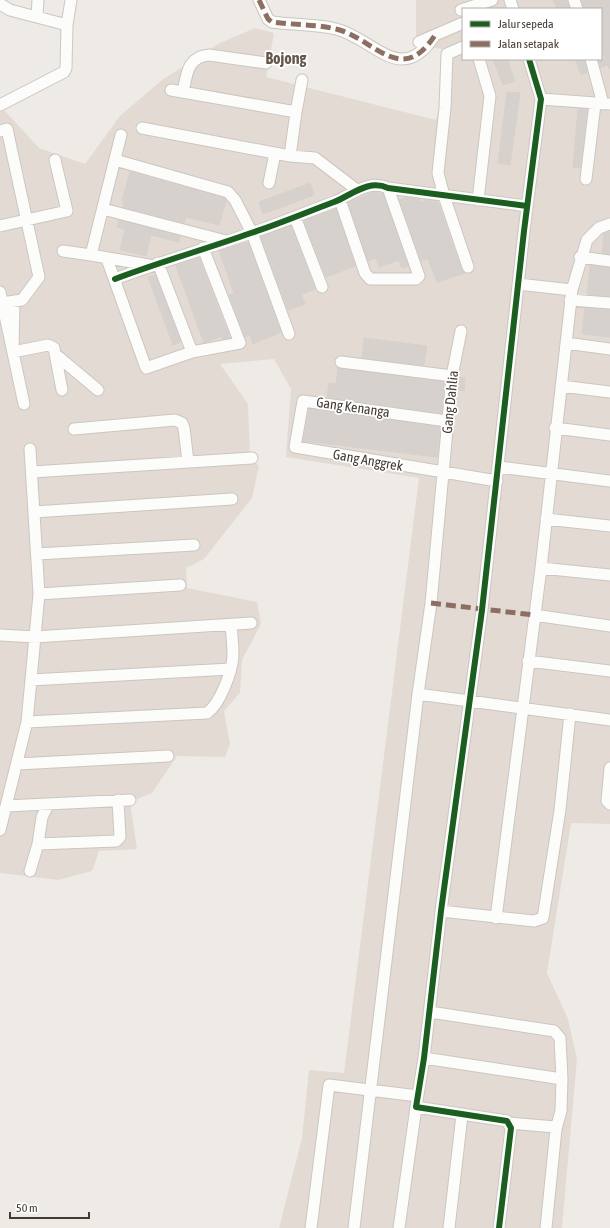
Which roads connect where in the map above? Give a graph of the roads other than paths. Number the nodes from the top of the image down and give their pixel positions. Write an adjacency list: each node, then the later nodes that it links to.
1 (38, 0): 7 (street)
2 (71, 0): 9 (street)
3 (259, 0): 10 (street)
4 (492, 0): 6 (street)
5 (0, 4): 7 (street)
6 (460, 8)
7 (37, 17): 9 (street)
8 (462, 23): 10 (street)
9 (67, 25): 22 (street)
10 (435, 35): 11 (street)
11 (419, 42)
12 (462, 48): 35 (street)
13 (479, 60): 37 (street)
14 (529, 60): 20 (street)
15 (591, 60): 21 (street)
16 (266, 62): 19 (street)
17 (302, 80): 23 (street)
18 (171, 90): 19 (street)
19 (183, 92): 23 (street)
20 (542, 99): 21 (street); 38 (street)
21 (603, 104): 31 (street)
22 (0, 105)
23 (296, 112): 28 (street)
24 (142, 128): 27 (street)
25 (0, 131): 41 (street)
26 (121, 135): 30 (street)
27 (275, 153): 28 (street); 32 (street)
28 (290, 156): 34 (street)
29 (55, 160): 41 (street)
30 (115, 160): 39 (street); 44 (street)
31 (586, 180)
32 (270, 183)
33 (388, 188): 34 (street); 35 (street); 36 (street)
34 (357, 190): 36 (street)
35 (444, 196): 37 (street); 53 (street)
36 (340, 200): 40 (street)
37 (478, 200): 38 (street)
38 (527, 206): 55 (street)
39 (103, 209): 45 (street); 48 (street)
40 (295, 217): 44 (street); 56 (street)
41 (26, 220): 43 (street); 59 (street)
42 (610, 224): 49 (street)
43 (0, 226)
44 (252, 233): 45 (street); 63 (street)
45 (226, 241): 46 (street)
46 (203, 248): 52 (street); 67 (street)
47 (63, 251): 48 (street)
48 (91, 256): 50 (street)
49 (580, 257): 51 (street); 58 (street)
50 (107, 259): 52 (street); 54 (street)
51 (610, 261)
52 (154, 264): 54 (street); 67 (street)
53 (468, 267)
54 (115, 279): 67 (street)
55 (518, 284): 58 (street); 84 (street)
56 (322, 287)
57 (0, 292): 60 (street)
58 (571, 295): 61 (street); 64 (street)
59 (14, 301): 60 (street); 66 (street)
60 (2, 303): 66 (street)
61 (610, 303)
62 (461, 331): 70 (street, Gang Dahlia)
63 (290, 334)
64 (566, 343): 65 (street); 71 (street)
65 (610, 349)
66 (13, 352): 68 (street); 75 (street)
67 (192, 352)
68 (55, 354): 72 (street); 73 (street)
69 (341, 362): 70 (street)
70 (452, 376): 76 (street, Gang Dahlia)
71 (561, 386): 74 (street); 77 (street)
72 (62, 390)
73 (98, 390)
74 (610, 392)
75 (24, 404)
76 (447, 420): 80 (street, Gang Kenanga); 86 (street, Gang Dahlia)
77 (555, 428): 79 (street); 87 (street)
78 (74, 429): 83 (street)
79 (610, 435)
80 (295, 444): 86 (street, Gang Anggrek)
81 (30, 449): 85 (street)
82 (252, 458): 83 (street)
83 (188, 462): 85 (street)
84 (498, 467): 87 (street); 88 (street)
85 (32, 472): 91 (street)
86 (444, 473): 88 (street); 110 (street, Gang Dahlia)
87 (551, 475): 89 (street); 92 (street)
88 (496, 481): 111 (street)
89 (610, 481)
90 (232, 499): 91 (street)
91 (34, 512): 95 (street)
92 (546, 519): 93 (street); 96 (street)
93 (610, 526)
94 (194, 545): 95 (street)
95 (37, 554): 99 (street)
96 (540, 568): 97 (street); 100 (street)
97 (610, 575)
98 (180, 585): 99 (street)
99 (39, 594): 105 (street)
100 (534, 615): 103 (street); 106 (street)
101 (251, 623): 102 (street)
102 (231, 625): 105 (street); 107 (street)
103 (610, 626)
104 (0, 635): 105 (street)
105 (35, 637): 109 (street)
106 (528, 660): 108 (street); 112 (street)
107 (230, 669): 109 (street); 115 (street)
108 (610, 671)
109 (31, 680): 115 (street)
110 (418, 694): 111 (street); 133 (street, Gang Dahlia)
111 (470, 701): 112 (street); 128 (street)
112 (522, 707): 113 (street); 129 (street)
113 (570, 714): 114 (street); 129 (street)
114 (610, 720)
115 (27, 722): 117 (street)
116 (168, 756): 117 (street)
117 (17, 764): 123 (street)
118 (610, 768): 122 (street)
119 (118, 800): 120 (street); 121 (street); 126 (street)
120 (130, 800)
121 (48, 804): 123 (street); 124 (street)
122 (610, 804)
123 (11, 806): 124 (street); 125 (street)
124 (42, 817): 126 (street)
125 (0, 830)
126 (38, 844): 127 (street)
127 (30, 871)
128 (441, 910): 129 (street); 130 (street)
129 (496, 918)
130 (430, 1012): 131 (street); 132 (street)
131 (424, 1058): 132 (street); 134 (street)
132 (562, 1079): 137 (street)
133 (370, 1090): 134 (street); 138 (street); 139 (street, Gang Dahlia)
134 (417, 1102): 135 (street); 140 (street)
135 (462, 1114): 136 (street); 141 (street)
136 (510, 1123): 137 (street); 142 (street)
137 (556, 1129): 143 (street)
138 (313, 1228)
139 (354, 1228)
140 (399, 1228)
141 (449, 1228)
142 (499, 1228)
143 (546, 1228)

